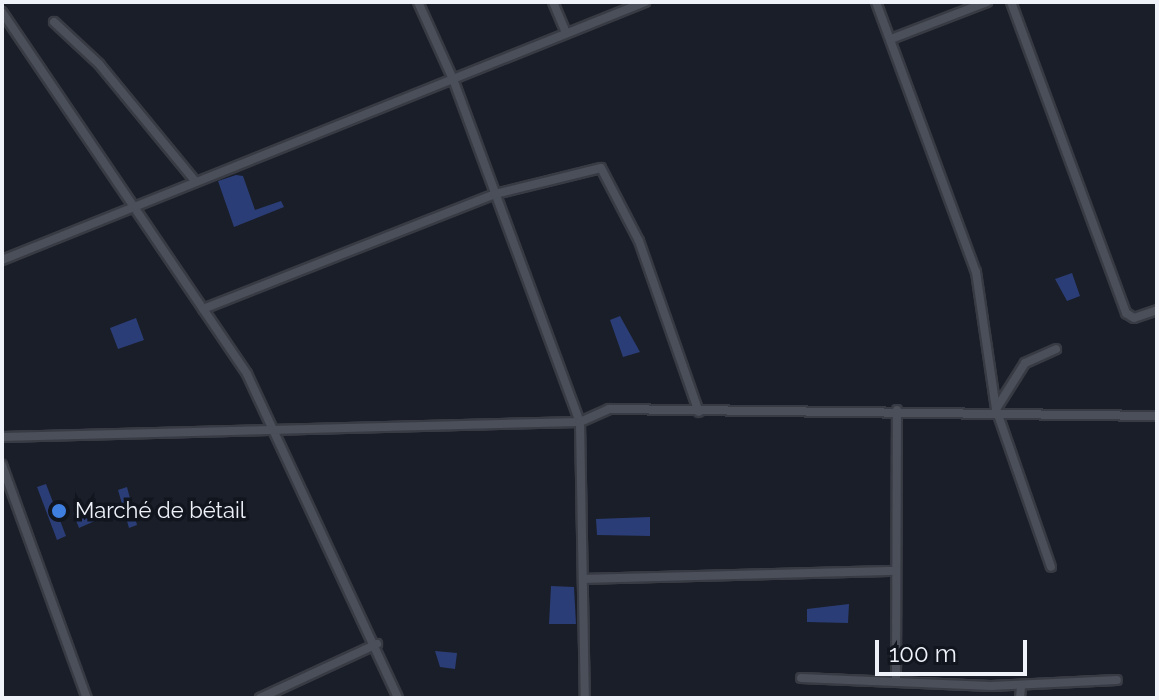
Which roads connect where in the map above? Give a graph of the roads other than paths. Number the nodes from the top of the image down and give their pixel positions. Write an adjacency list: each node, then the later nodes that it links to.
1 (418, 2): 11 (street)
2 (553, 2): 9 (street)
3 (645, 2): 9 (street)
4 (876, 2): 10 (street)
5 (987, 2): 10 (street)
6 (1011, 2): 17 (street)
7 (2, 12): 14 (street)
8 (54, 22): 12 (street)
9 (566, 32): 11 (street)
10 (891, 39): 21 (street)
11 (453, 79): 12 (street); 13 (street)
12 (195, 181): 14 (street)
13 (495, 194): 16 (street); 20 (street); 23 (street)
14 (134, 203): 15 (street); 16 (street)
15 (2, 260)
16 (203, 309): 24 (street)
17 (1157, 310)
18 (1056, 349): 21 (street)
19 (897, 410): 20 (street); 21 (street); 28 (street)
20 (699, 412): 23 (street)
21 (996, 412): 22 (street); 27 (street)
22 (1157, 416)
23 (580, 422): 24 (street); 29 (street)
24 (271, 427): 25 (street); 30 (street)
25 (2, 437)
26 (2, 465): 35 (street)
27 (1051, 567)
28 (894, 571): 29 (street); 32 (street)
29 (585, 579): 38 (street)
30 (377, 644): 36 (street); 37 (street)
31 (801, 678): 32 (street)
32 (896, 680): 34 (street)
33 (1117, 680): 34 (street)
34 (1021, 686): 39 (street)
35 (87, 698)
36 (260, 698)
37 (398, 698)
38 (585, 698)
39 (1020, 698)

